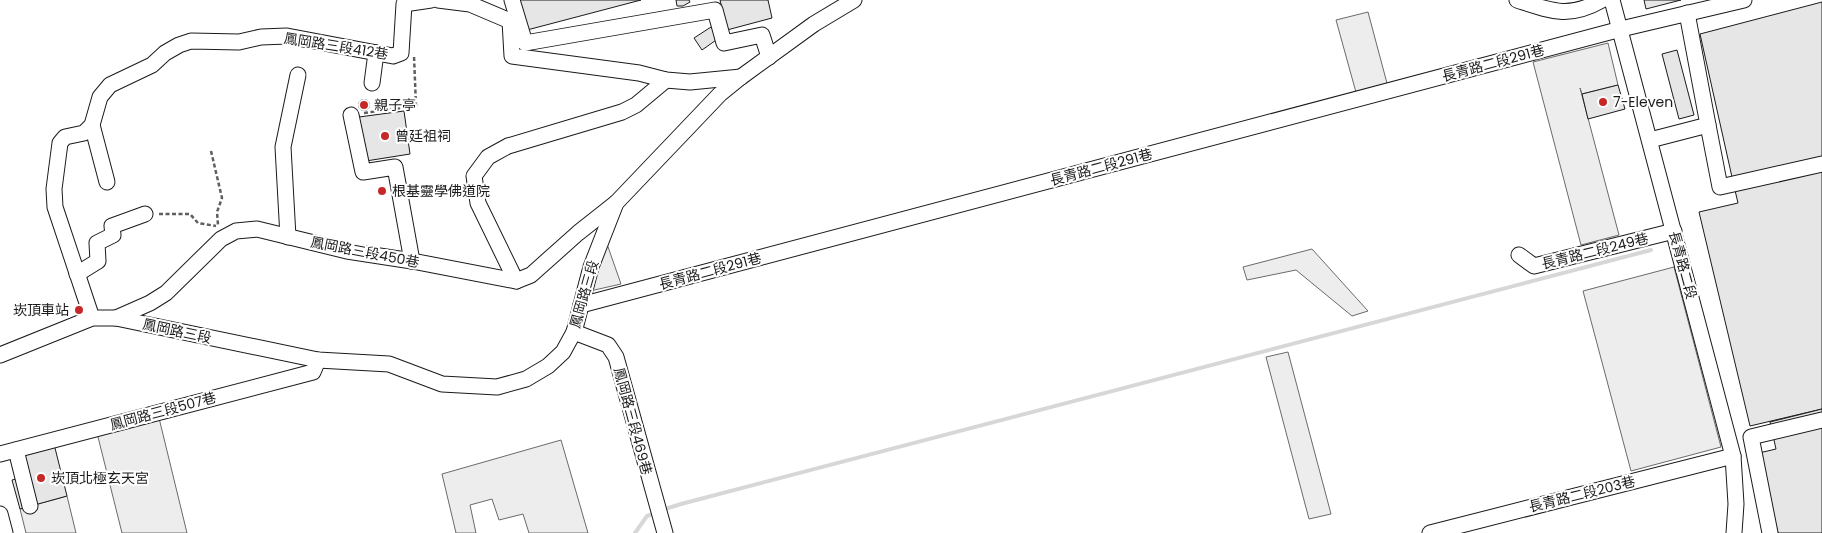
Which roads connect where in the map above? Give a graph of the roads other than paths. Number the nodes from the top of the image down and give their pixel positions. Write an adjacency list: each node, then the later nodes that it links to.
1 (431, 0): 9 (street, 鳳岡路三段412巷)
2 (438, 0): 16 (street)
3 (512, 0): 13 (street)
4 (854, 0): 13 (street, 鳳岡路三段)
5 (1602, 0): 8 (street)
6 (1612, 0): 11 (street, 長青路二段)
7 (1744, 0): 10 (street, 長青路二段291巷)
8 (1520, 1)
9 (404, 2): 12 (street, 鳳岡路三段412巷)
10 (1687, 14): 11 (street, 長青路二段291巷); 20 (street)
11 (1621, 29): 21 (street, 長青路二段); 32 (street, 長青路二段291巷)
12 (376, 53): 17 (street); 19 (street, 鳳岡路三段412巷)
13 (769, 56): 15 (street, 鳳岡路三段)
14 (298, 75): 27 (street)
15 (741, 77): 16 (street); 24 (street, 鳳岡路三段)
16 (666, 80): 31 (street)
17 (372, 83)
18 (351, 115): 29 (street)
19 (92, 125): 23 (street); 30 (street)
20 (1708, 125): 21 (street); 22 (street)
21 (1650, 140): 26 (street, 長青路二段)
22 (1822, 164)
23 (106, 182)
24 (616, 203): 31 (street); 32 (street, 鳳岡路三段)
25 (145, 214): 30 (street)
26 (1674, 231): 28 (street, 長青路二段249巷); 41 (street, 長青路二段)
27 (288, 237): 29 (street, 鳳岡路三段450巷); 34 (street, 鳳岡路三段450巷)
28 (1519, 255)
29 (412, 261): 31 (street, 鳳岡路三段450巷)
30 (77, 274): 33 (street)
31 (516, 281)
32 (581, 305): 35 (street, 鳳岡路三段)
33 (92, 318): 34 (street, 鳳岡路三段); 36 (street, 鳳岡路三段)
34 (116, 318): 37 (street, 鳳岡路三段)
35 (574, 332): 37 (street, 鳳岡路三段); 44 (street, 鳳岡路三段469巷)
36 (0, 355)
37 (318, 360): 39 (street, 鳳岡路三段507巷)
38 (1822, 420): 48 (street)
39 (16, 450): 40 (street, 鳳岡路三段507巷); 42 (street)
40 (0, 454)
41 (1733, 456): 46 (street, 長青路二段203巷); 47 (street, 長青路二段)
42 (30, 506)
43 (0, 514): 45 (street)
44 (661, 519)
45 (5, 533)
46 (1430, 533)
47 (1734, 533)
48 (1770, 533)

